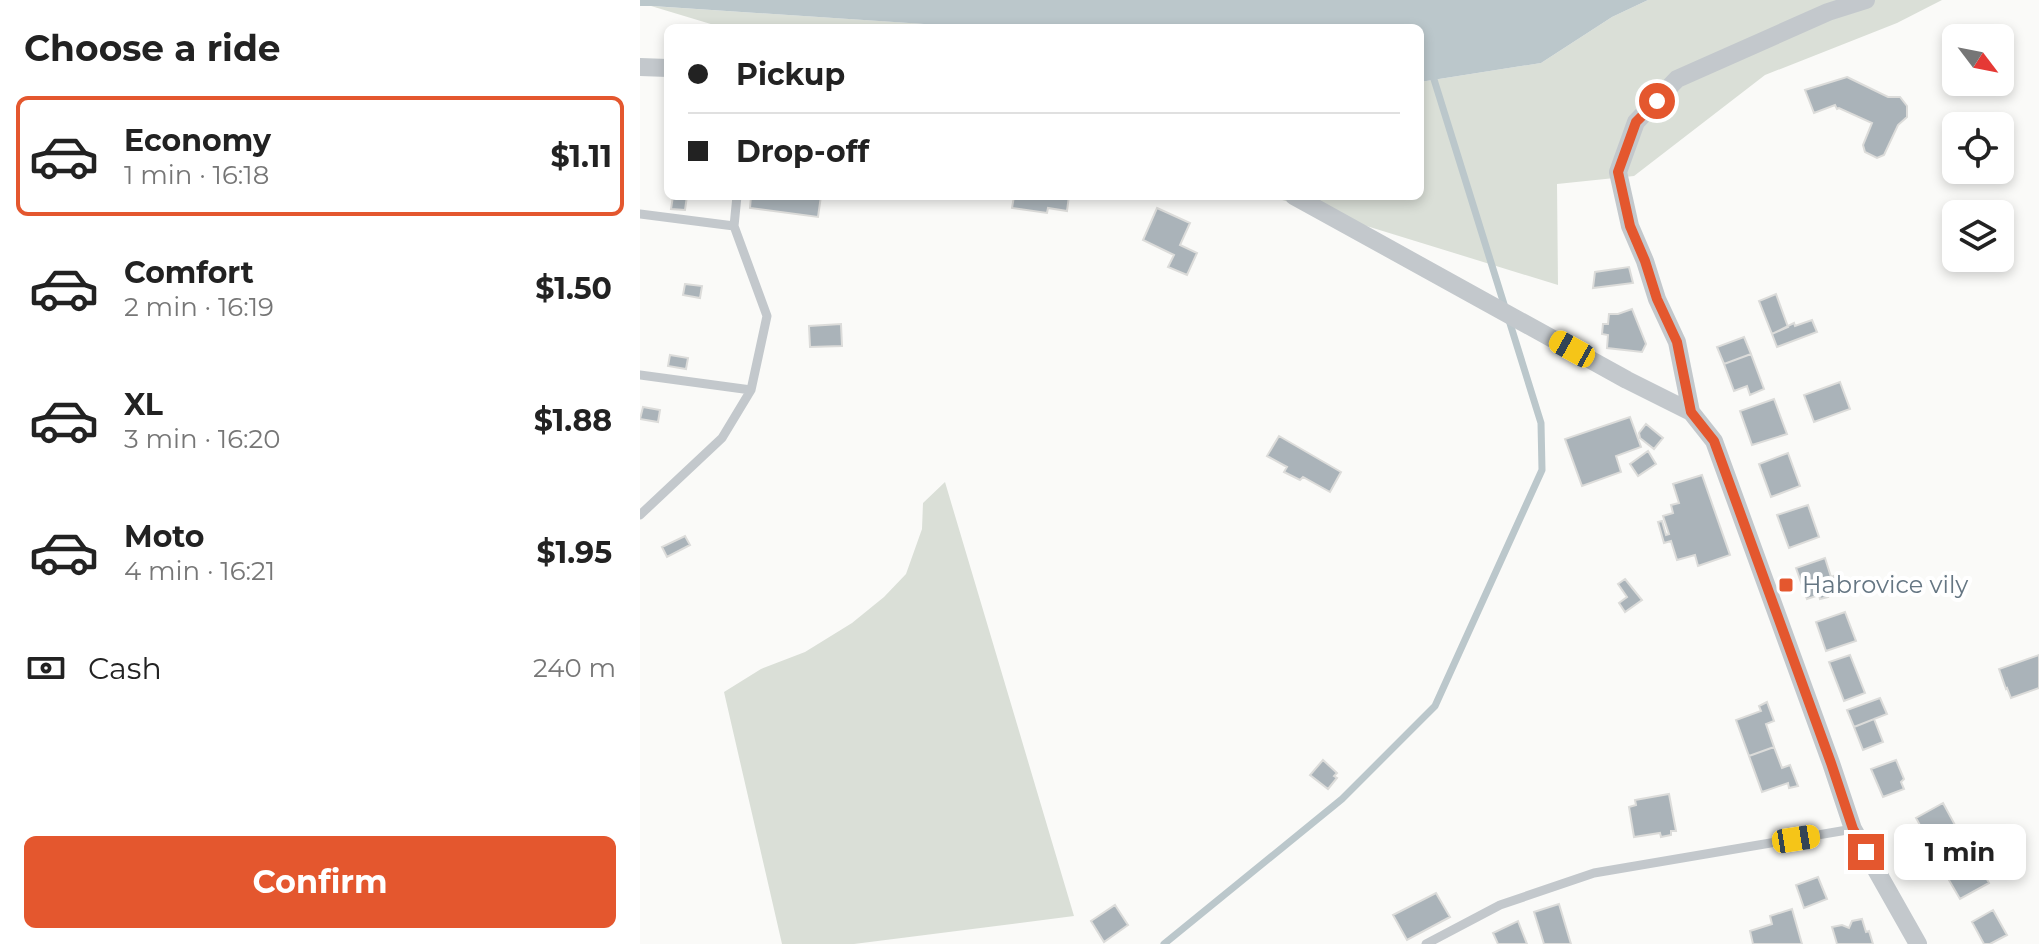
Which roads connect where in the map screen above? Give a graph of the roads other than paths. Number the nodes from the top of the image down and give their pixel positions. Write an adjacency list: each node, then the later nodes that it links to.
1 (1866, 0): 10 (street)
2 (640, 67): 3 (street)
3 (664, 68)
4 (737, 200): 7 (lane)
5 (1301, 200): 10 (street)
6 (640, 214): 7 (lane)
7 (734, 226): 9 (lane)
8 (640, 375): 9 (lane)
9 (751, 390): 11 (lane)
10 (1691, 412): 12 (street)
11 (640, 515)
12 (1853, 829): 13 (lane); 14 (street)
13 (1426, 944)
14 (1918, 944)

